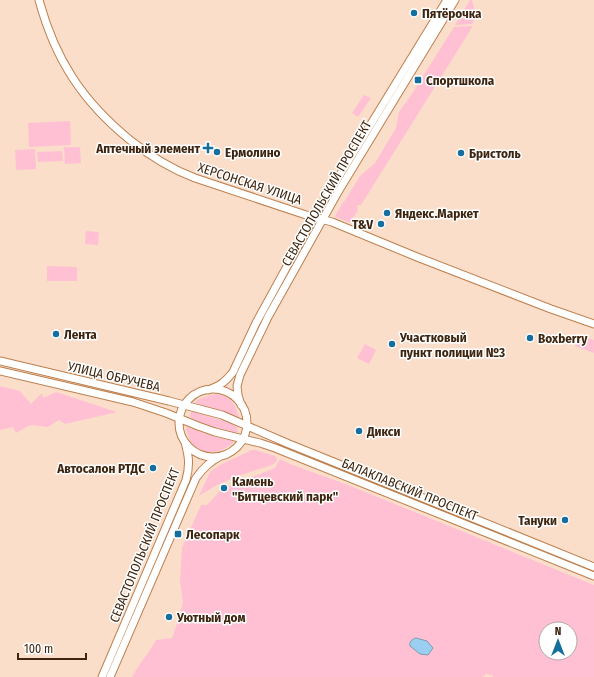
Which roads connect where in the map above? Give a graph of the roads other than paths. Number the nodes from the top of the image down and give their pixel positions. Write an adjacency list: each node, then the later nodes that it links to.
1 (39, 0): 4 (main road, ХЕРСОНСКАЯ УЛИЦА)
2 (447, 0): 4 (main road, СЕВАСТОПОЛЬСКИЙ ПРОСПЕКТ)
3 (455, 0): 5 (main road, СЕВАСТОПОЛЬСКИЙ ПРОСПЕКТ)
4 (314, 217): 5 (main road, ХЕРСОНСКАЯ УЛИЦА); 9 (main road, СЕВАСТОПОЛЬСКИЙ ПРОСПЕКТ)
5 (323, 220): 6 (main road, ХЕРСОНСКАЯ УЛИЦА); 11 (main road, СЕВАСТОПОЛЬСКИЙ ПРОСПЕКТ)
6 (594, 324)
7 (0, 361): 10 (main road, УЛИЦА ОБРУЧЕВА)
8 (0, 371): 13 (main road, УЛИЦА ОБРУЧЕВА)
9 (208, 390): 10 (main road, СЕВАСТОПОЛЬСКИЙ ПРОСПЕКТ); 11 (main road)
10 (185, 405): 12 (main road, УЛИЦА ОБРУЧЕВА); 13 (main road)
11 (241, 405): 14 (main road, СЕВАСТОПОЛЬСКИЙ ПРОСПЕКТ)
12 (222, 415): 14 (main road, БАЛАКЛАВСКИЙ ПРОСПЕКТ)
13 (180, 419): 15 (main road, УЛИЦА ОБРУЧЕВА); 17 (main road, СЕВАСТОПОЛЬСКИЙ ПРОСПЕКТ)
14 (246, 425): 16 (main road); 19 (main road, БАЛАКЛАВСКИЙ ПРОСПЕКТ)
15 (215, 432): 16 (main road, БАЛАКЛАВСКИЙ ПРОСПЕКТ)
16 (244, 439): 18 (main road, СЕВАСТОПОЛЬСКИЙ ПРОСПЕКТ); 20 (main road, БАЛАКЛАВСКИЙ ПРОСПЕКТ)
17 (185, 442): 18 (main road); 21 (main road, СЕВАСТОПОЛЬСКИЙ ПРОСПЕКТ)
18 (221, 456): 22 (main road, СЕВАСТОПОЛЬСКИЙ ПРОСПЕКТ)
19 (594, 568)
20 (594, 576)
21 (102, 677)
22 (110, 677)

